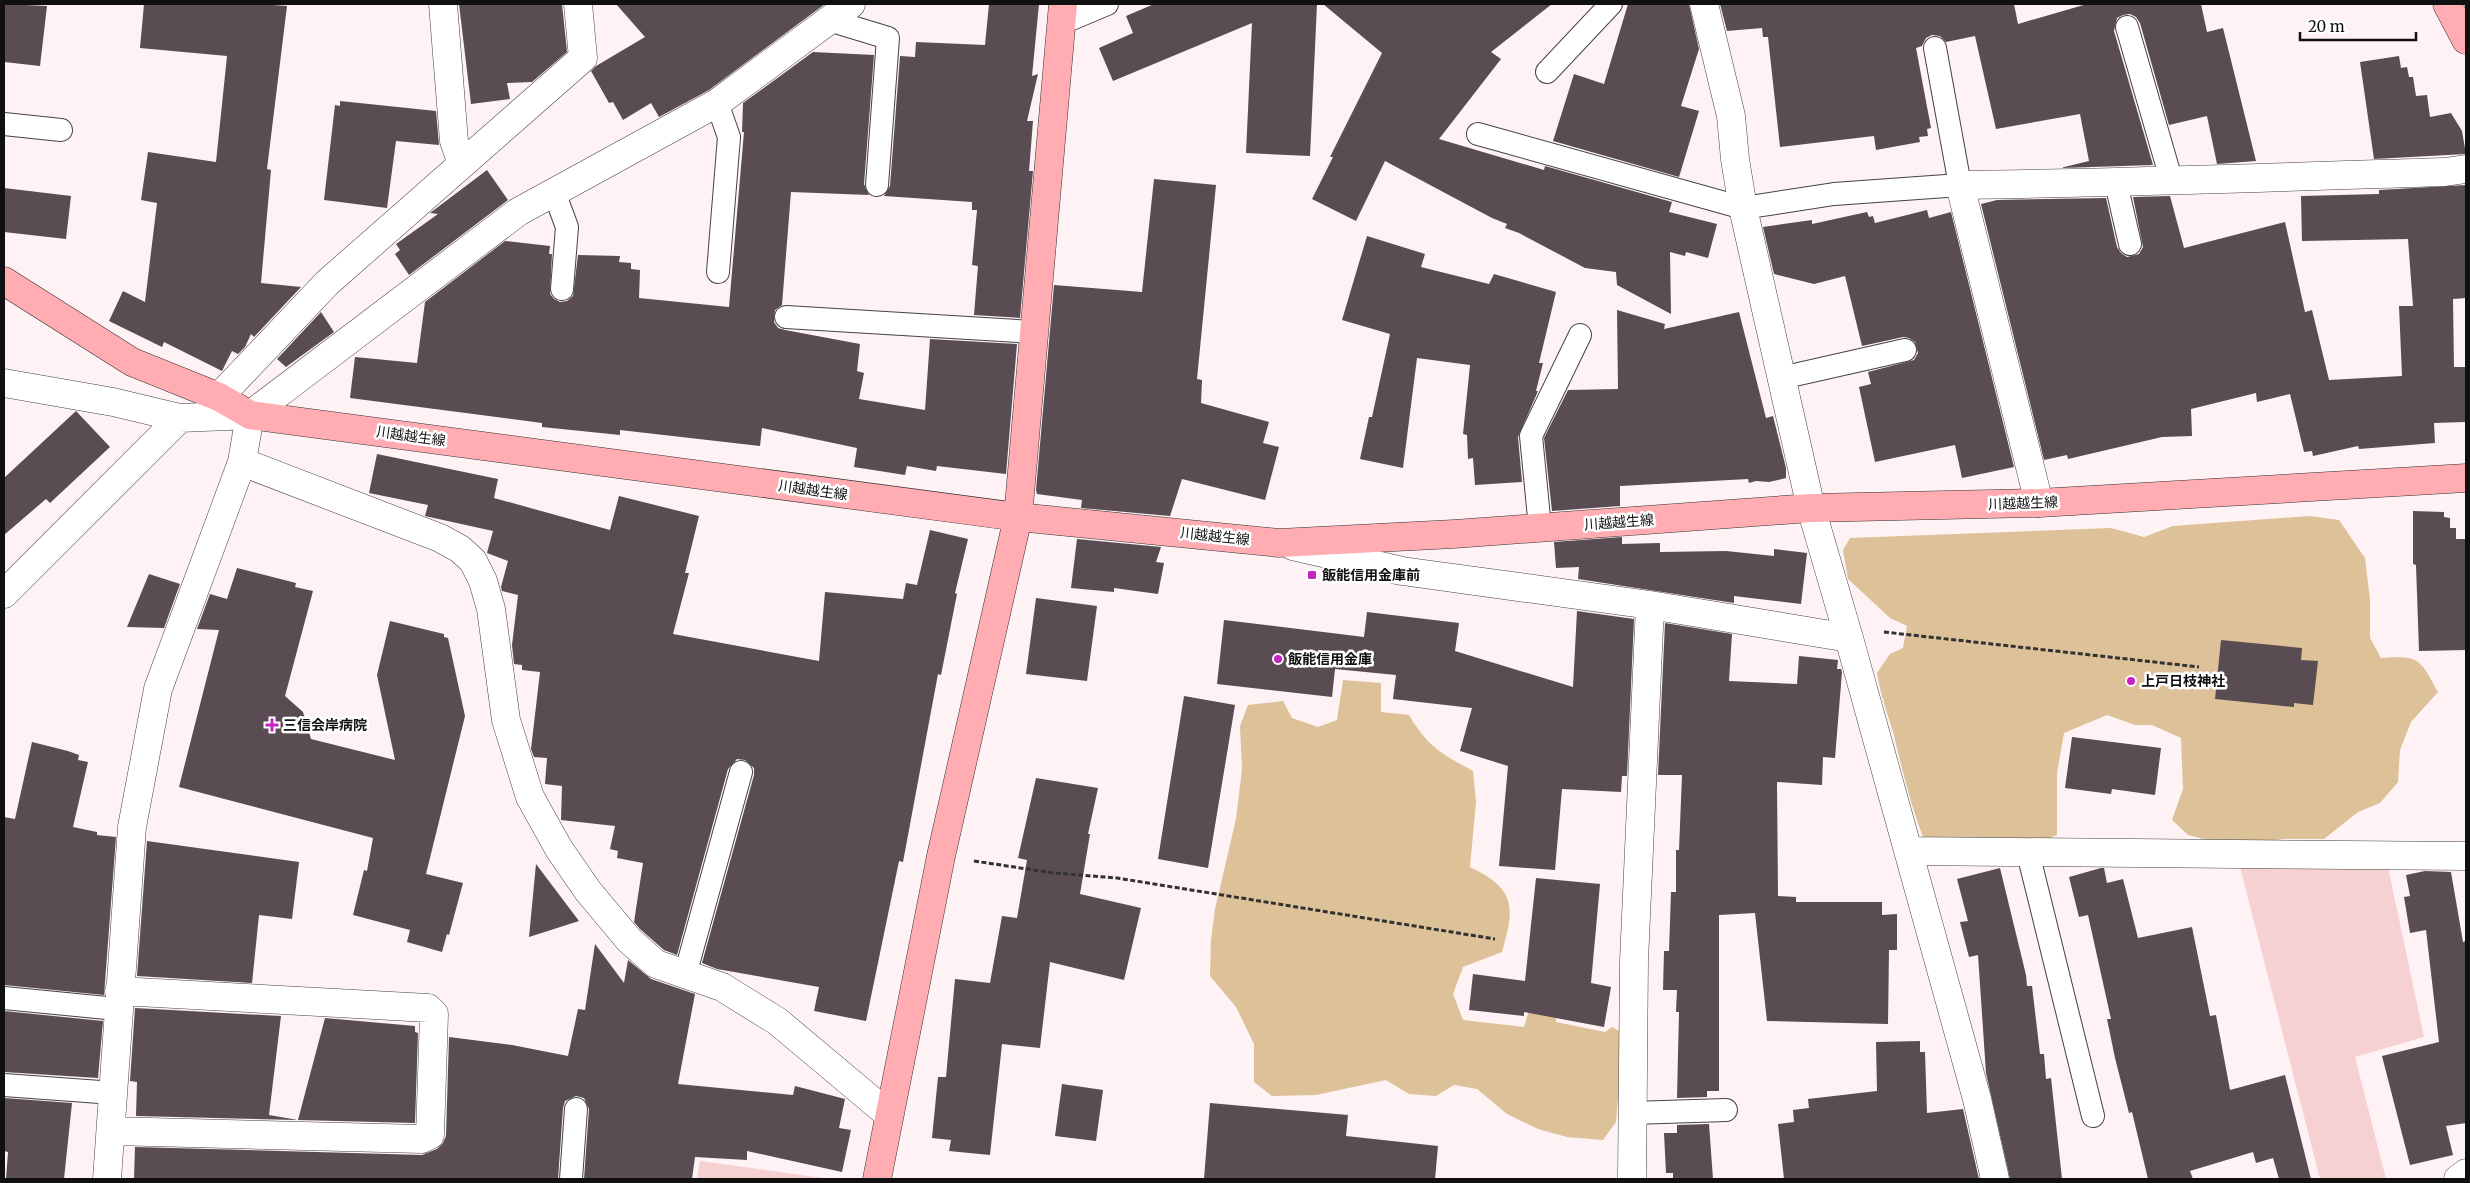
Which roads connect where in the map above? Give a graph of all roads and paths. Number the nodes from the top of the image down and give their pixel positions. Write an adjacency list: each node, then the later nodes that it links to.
1 (443, 4): 17 (street)
2 (578, 4): 17 (street)
3 (1107, 4): 8 (lane)
4 (1611, 4): 12 (lane)
5 (1704, 4): 24 (street)
6 (2447, 4): 10 (main road)
7 (840, 12): 13 (street); 21 (lane)
8 (1062, 14): 30 (main road)
9 (2127, 27): 19 (lane)
10 (2466, 40)
11 (1935, 48): 22 (lane)
12 (1546, 72)
13 (717, 103): 23 (street); 26 (lane)
14 (4, 124): 15 (lane)
15 (61, 130)
16 (1478, 134): 24 (lane)
17 (462, 164): 35 (street)
18 (2466, 169): 19 (street)
19 (2171, 179): 20 (street)
20 (2116, 183): 22 (street); 25 (lane)
21 (877, 185)
22 (1960, 186): 24 (lane); 40 (street)
23 (554, 192): 28 (lane); 36 (street)
24 (1743, 208): 33 (street)
25 (2130, 244)
26 (718, 272)
27 (4, 281): 35 (main road, 川越越生線)
28 (562, 290)
29 (786, 317): 30 (lane)
30 (1034, 332): 42 (main road)
31 (1580, 335): 43 (lane)
32 (1905, 350): 33 (lane)
33 (1781, 378): 41 (street)
34 (4, 384): 37 (street)
35 (219, 397): 36 (main road, 川越越生線)
36 (250, 415): 37 (street); 38 (street); 42 (main road, 川越越生線)
37 (180, 418): 45 (street)
38 (242, 462): 55 (street); 57 (street)
39 (2466, 478): 40 (main road, 川越越生線)
40 (2039, 504): 41 (main road, 川越越生線)
41 (1811, 508): 43 (main road, 川越越生線); 47 (street)
42 (1018, 517): 44 (main road, 川越越生線); 52 (main road)
43 (1540, 528): 44 (main road, 川越越生線)
44 (1279, 543): 46 (street)
45 (4, 594)
46 (1650, 604): 47 (street); 62 (street)
47 (1848, 633): 48 (path); 50 (street)
48 (2200, 666)
49 (741, 772): 55 (lane)
50 (1908, 851): 51 (street); 71 (street)
51 (2028, 853): 53 (street); 64 (lane)
52 (942, 856): 54 (path); 63 (main road)
53 (2466, 856)
54 (1495, 939)
55 (686, 975): 63 (street)
56 (4, 998): 57 (lane)
57 (118, 1000): 59 (street); 65 (street)
58 (4, 1085): 59 (lane)
59 (114, 1093): 65 (street)
60 (576, 1110): 68 (lane)
61 (1726, 1110): 62 (lane)
62 (1632, 1113): 70 (street)
63 (888, 1114): 69 (main road)
64 (2093, 1116)
65 (111, 1130): 67 (street)
66 (2466, 1173): 72 (street)
67 (106, 1179)
68 (572, 1179)
69 (877, 1179)
70 (1632, 1179)
71 (1995, 1179)
72 (2458, 1179)

